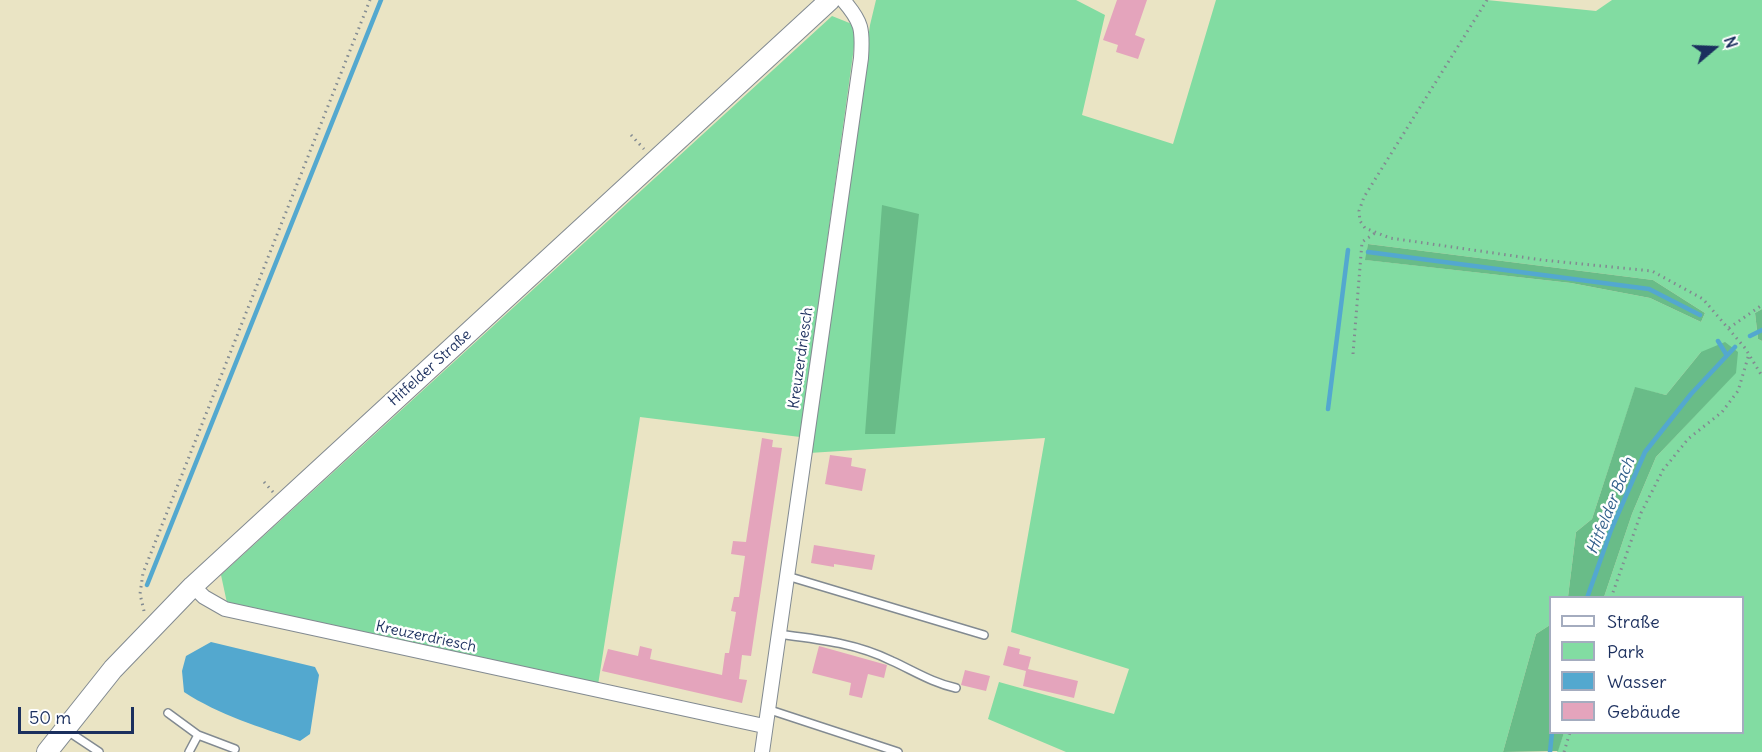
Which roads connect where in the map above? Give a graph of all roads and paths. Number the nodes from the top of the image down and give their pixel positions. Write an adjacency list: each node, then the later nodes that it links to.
1 (370, 0): 14 (path)
2 (830, 0): 12 (main road, Hitfelder Straße)
3 (843, 0): 11 (street, Kreuzerdriesch)
4 (1487, 0): 5 (path)
5 (1375, 232): 7 (path); 8 (path)
6 (1762, 305): 7 (path)
7 (1729, 329): 9 (path)
8 (1353, 354)
9 (1749, 354): 10 (path); 13 (path)
10 (1762, 376)
11 (787, 576): 15 (street, Kreuzerdriesch); 16 (lane)
12 (194, 586): 20 (street, Kreuzerdriesch); 21 (main road, Hitfelder Straße)
13 (1611, 596)
14 (145, 616)
15 (778, 634): 17 (lane); 18 (street, Kreuzerdriesch)
16 (984, 635)
17 (956, 688)
18 (767, 709): 20 (street, Kreuzerdriesch); 29 (lane)
19 (168, 713): 23 (lane)
20 (764, 726): 28 (street, Kreuzerdriesch)
21 (64, 729): 25 (main road, Hitfelder Straße); 26 (lane)
22 (1569, 734): 30 (path)
23 (198, 735): 24 (lane); 27 (lane)
24 (235, 749)
25 (47, 752)
26 (99, 752)
27 (189, 752)
28 (762, 752)
29 (898, 752)
30 (1564, 752)

